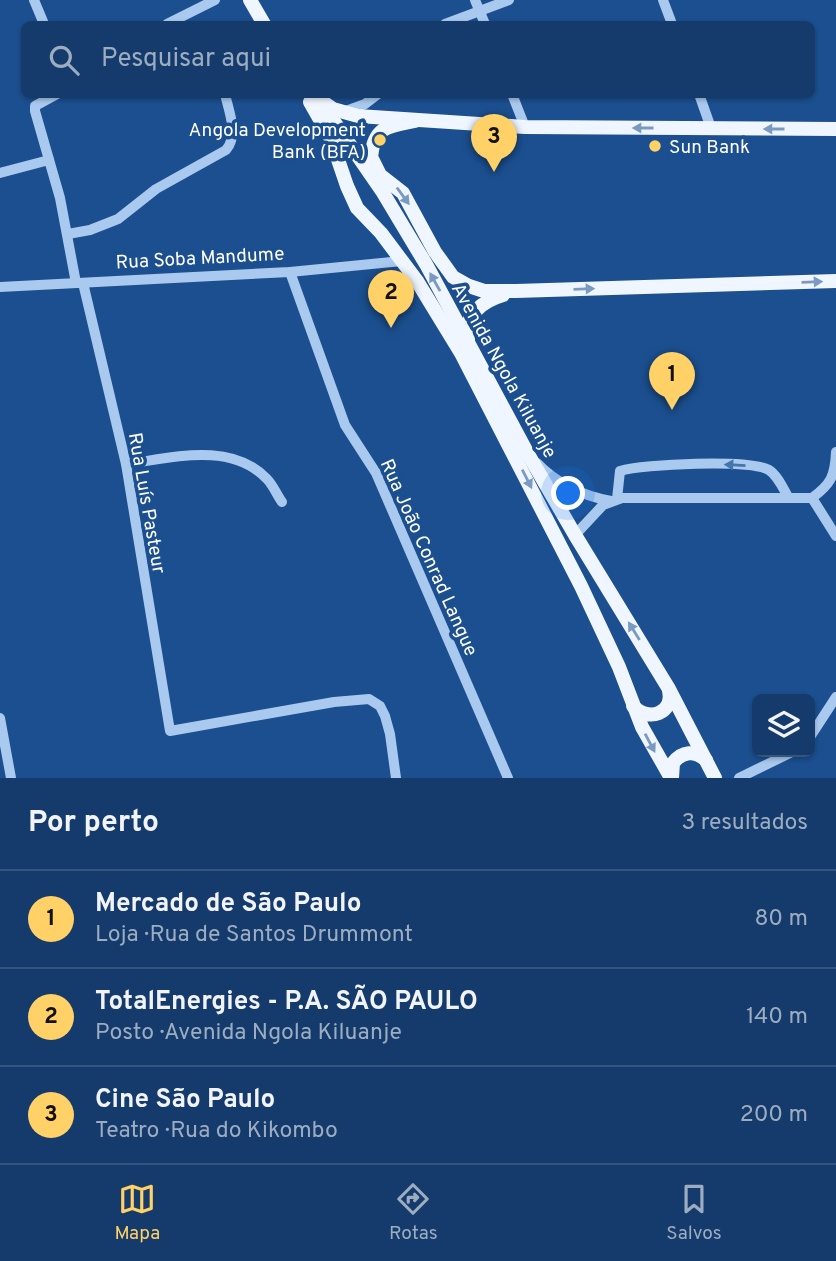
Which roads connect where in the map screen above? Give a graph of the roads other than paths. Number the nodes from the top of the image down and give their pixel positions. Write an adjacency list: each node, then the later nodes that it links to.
1 (34, 0): 8 (street)
2 (215, 0): 9 (street)
3 (250, 0): 10 (main road)
4 (258, 0): 11 (main road)
5 (509, 0): 7 (street)
6 (663, 0): 13 (street)
7 (477, 5): 12 (street)
8 (43, 21)
9 (182, 21)
10 (262, 21)
11 (271, 21)
12 (450, 21)
13 (672, 21)
14 (50, 98): 27 (street, Rua Luís Pasteur)
15 (226, 98): 29 (street)
16 (308, 98): 30 (main road, Avenida Ngola Kiluanje)
17 (317, 98): 36 (main road, Avenida Ngola Kiluanje, one-way to 17)
18 (318, 98): 22 (main road)
19 (373, 98): 22 (street)
20 (514, 98): 24 (street)
21 (700, 98): 25 (street)
22 (340, 112): 23 (main road)
23 (415, 121): 24 (main road); 35 (main road, one-way to 35)
24 (525, 127): 25 (main road, one-way to 24)
25 (711, 128): 26 (main road, one-way to 25)
26 (836, 129)
27 (49, 160): 28 (street); 29 (street, Rua Luís Pasteur)
28 (0, 173)
29 (68, 234): 33 (street, Rua Luís Pasteur)
30 (402, 261): 31 (street, Rua Soba Mandume); 49 (main road, Avenida Ngola Kiluanje, one-way to 49)
31 (290, 272): 33 (street, Rua Soba Mandume); 56 (street, Rua João Conrad Langue)
32 (836, 281): 35 (main road, one-way to 32)
33 (80, 283): 34 (street, Rua Soba Mandume); 39 (street, Rua Luís Pasteur)
34 (0, 287)
35 (516, 291): 36 (main road)
36 (470, 344): 38 (main road, Avenida Ngola Kiluanje)
37 (836, 452): 40 (street)
38 (528, 454): 43 (street); 45 (main road, Avenida Ngola Kiluanje)
39 (126, 464): 44 (street); 55 (street, Rua Luís Pasteur)
40 (836, 469): 42 (street)
41 (788, 497): 42 (street); 43 (street); 43 (street, one-way to 43)
42 (812, 498): 46 (street)
43 (614, 500): 45 (street)
44 (282, 502)
45 (575, 535): 47 (main road, Avenida Ngola Kiluanje, one-way to 45)
46 (836, 536)
47 (669, 689): 49 (main road); 53 (main road, Avenida Ngola Kiluanje)
48 (836, 696): 51 (street)
49 (633, 706): 57 (main road, Avenida Ngola Kiluanje, one-way to 57)
50 (0, 718): 54 (street)
51 (815, 729)
52 (782, 757): 59 (street)
53 (706, 760): 57 (main road); 58 (main road, Avenida Ngola Kiluanje)
54 (11, 778)
55 (396, 778)
56 (508, 778)
57 (671, 778)
58 (715, 778)
59 (739, 778)

